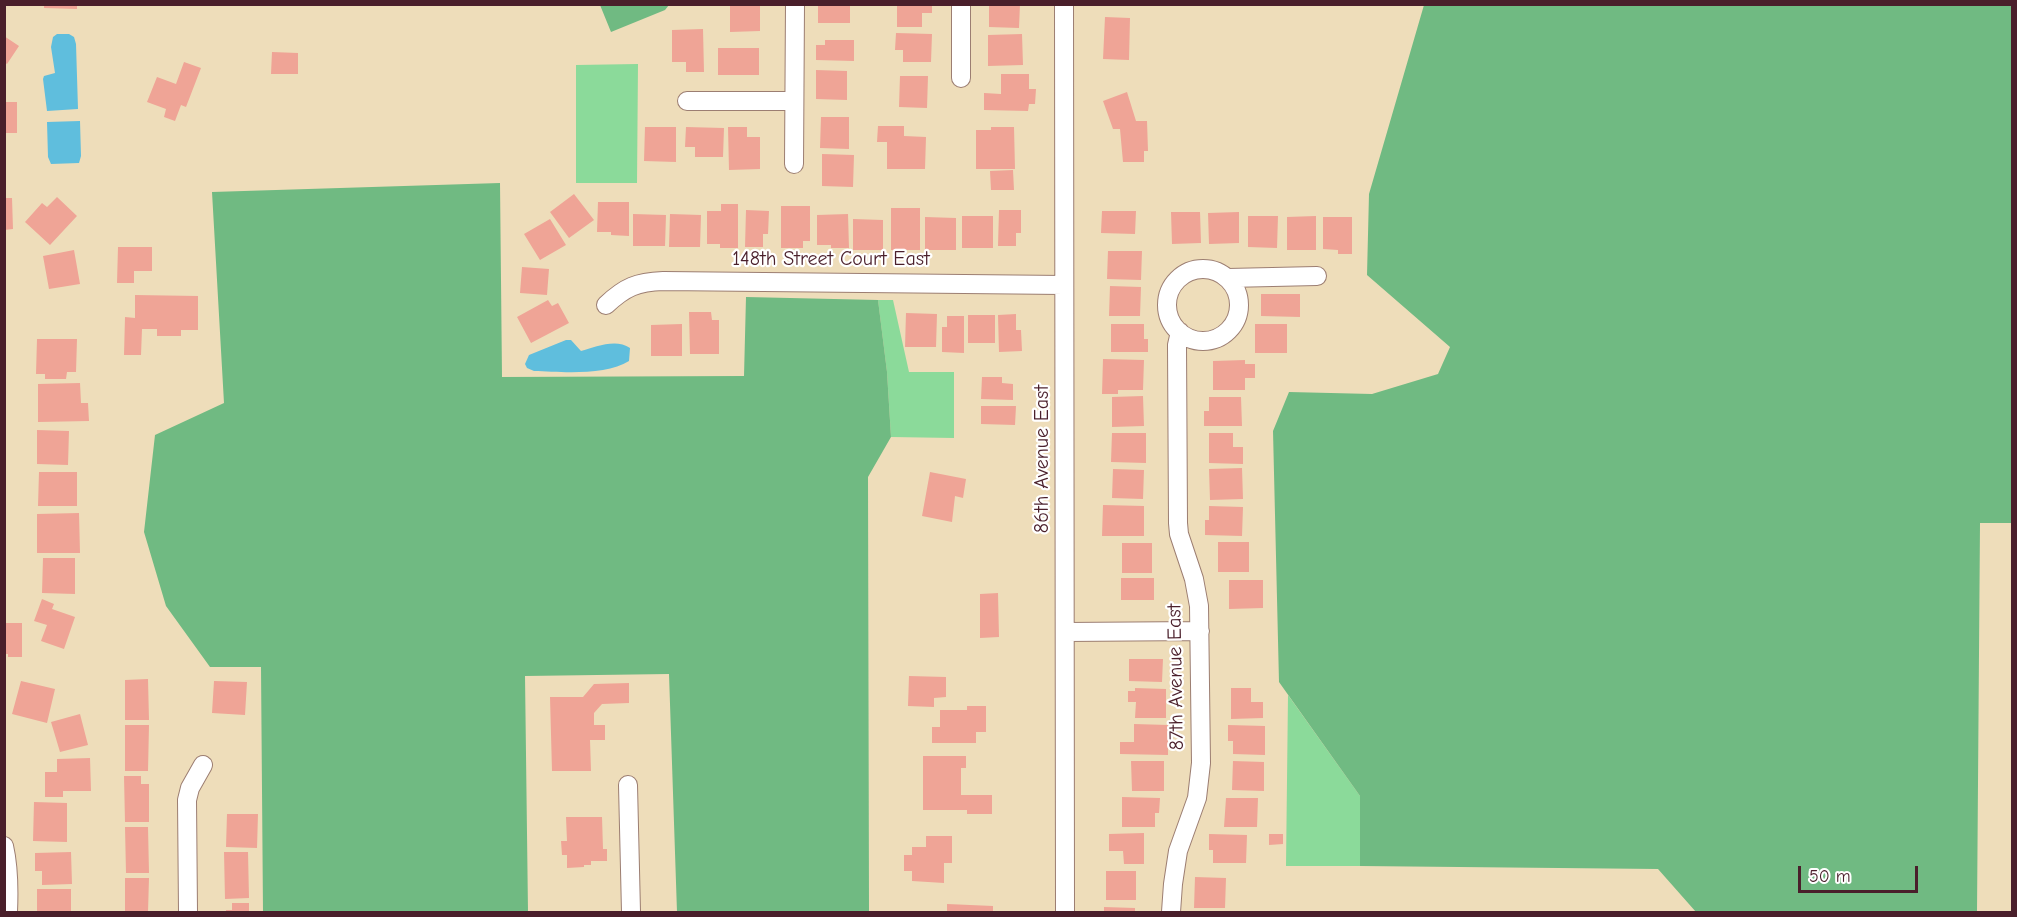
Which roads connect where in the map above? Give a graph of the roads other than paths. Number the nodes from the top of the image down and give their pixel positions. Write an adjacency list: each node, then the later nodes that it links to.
1 (795, 4): 6 (street)
2 (961, 4): 4 (street)
3 (1064, 4): 10 (street, 86th Avenue East)
4 (961, 78)
5 (687, 101): 6 (street)
6 (794, 101): 7 (street)
7 (794, 164)
8 (1317, 276): 9 (street)
9 (1228, 278): 12 (street); 12 (street)
10 (1064, 285): 11 (street, 148th Street Court East); 14 (street, 86th Avenue East)
11 (606, 305)
12 (1180, 332): 13 (street, 87th Avenue East)
13 (1200, 631): 14 (street); 23 (street, 87th Avenue East)
14 (1065, 632): 22 (street, 86th Avenue East)
15 (203, 765): 20 (street)
16 (628, 785): 21 (street)
17 (4, 846): 18 (street)
18 (7, 889): 19 (street)
19 (8, 912)
20 (188, 912)
21 (632, 912)
22 (1065, 912)
23 (1171, 912)

